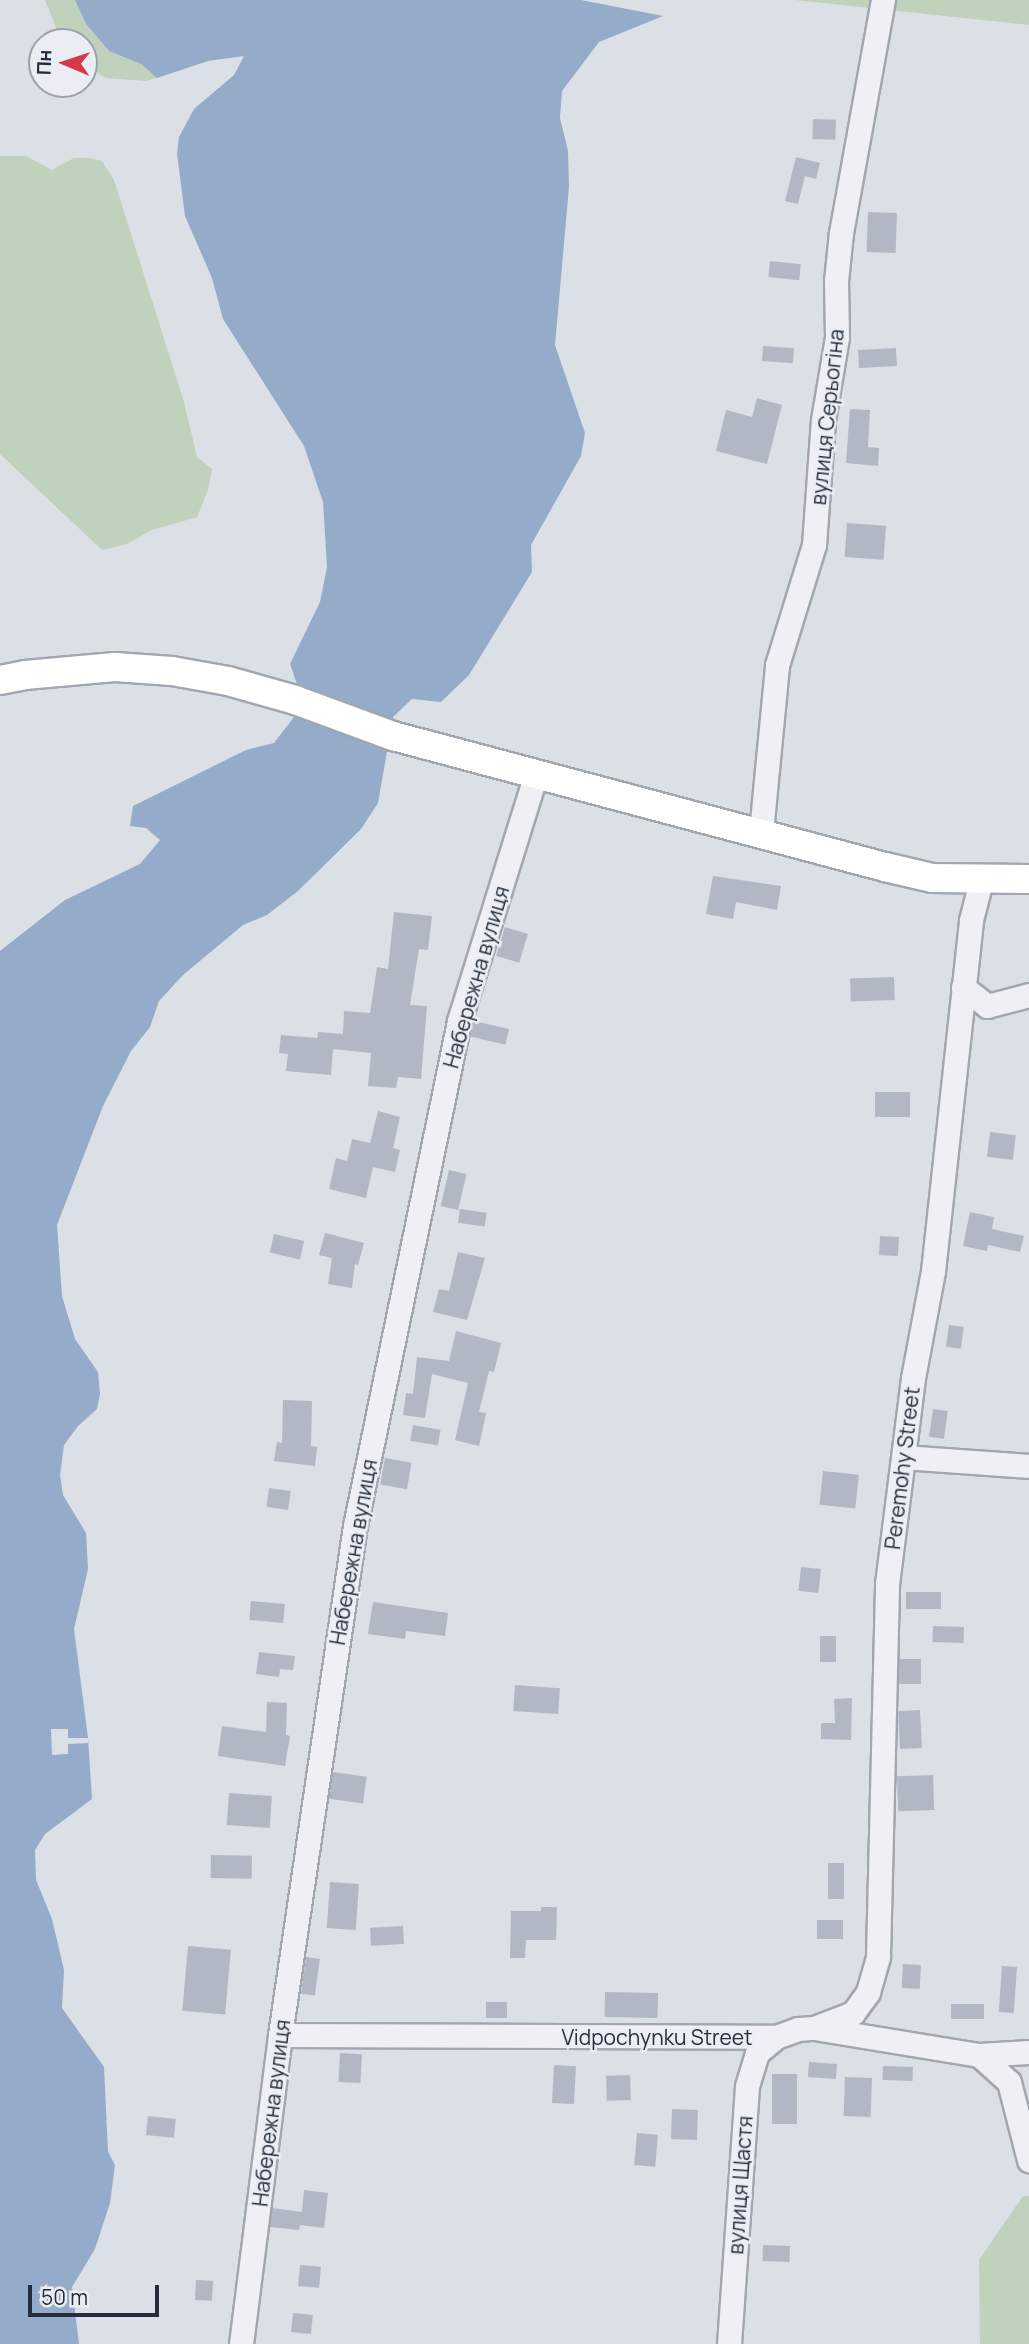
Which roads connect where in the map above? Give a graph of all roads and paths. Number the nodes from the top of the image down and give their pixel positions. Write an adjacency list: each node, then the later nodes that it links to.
1 (883, 0): 4 (street, вулиця Серьогіна)
2 (0, 680): 3 (main road)
3 (536, 774): 4 (main road); 12 (street, Набережна вулиця)
4 (761, 832): 6 (main road)
5 (1029, 880): 6 (main road)
6 (981, 881): 7 (street, Peremohy Street)
7 (963, 987): 8 (street); 9 (street, Peremohy Street)
8 (1029, 995)
9 (904, 1457): 10 (street); 11 (street, Peremohy Street)
10 (1029, 1466)
11 (814, 2028): 13 (street, Vidpochynku Street); 15 (street, Vidpochynku Street)
12 (280, 2035): 13 (street, Vidpochynku Street); 17 (street, Набережна вулиця)
13 (776, 2037): 18 (street, вулиця Щастя)
14 (1029, 2052): 15 (street, Vidpochynku Street)
15 (979, 2055): 16 (street)
16 (1029, 2160)
17 (241, 2344)
18 (729, 2344)

